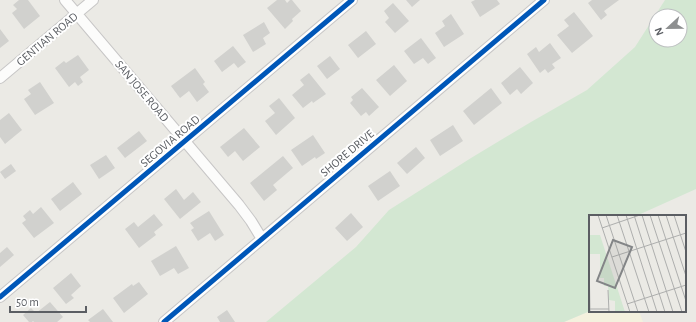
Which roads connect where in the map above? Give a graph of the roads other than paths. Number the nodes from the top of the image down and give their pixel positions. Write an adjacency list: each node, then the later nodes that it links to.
1 (65, 0): 5 (street, SAN JOSE ROAD)
2 (93, 0): 5 (street, GENTIAN ROAD)
3 (352, 0): 7 (street, SEGOVIA ROAD)
4 (544, 0): 8 (street, SHORE DRIVE)
5 (77, 14): 6 (street, GENTIAN ROAD); 7 (street, SAN JOSE ROAD)
6 (0, 78)
7 (185, 141): 8 (street, SAN JOSE ROAD); 9 (street, SEGOVIA ROAD)
8 (262, 239): 10 (street, SHORE DRIVE)
9 (0, 297)
10 (164, 322)

